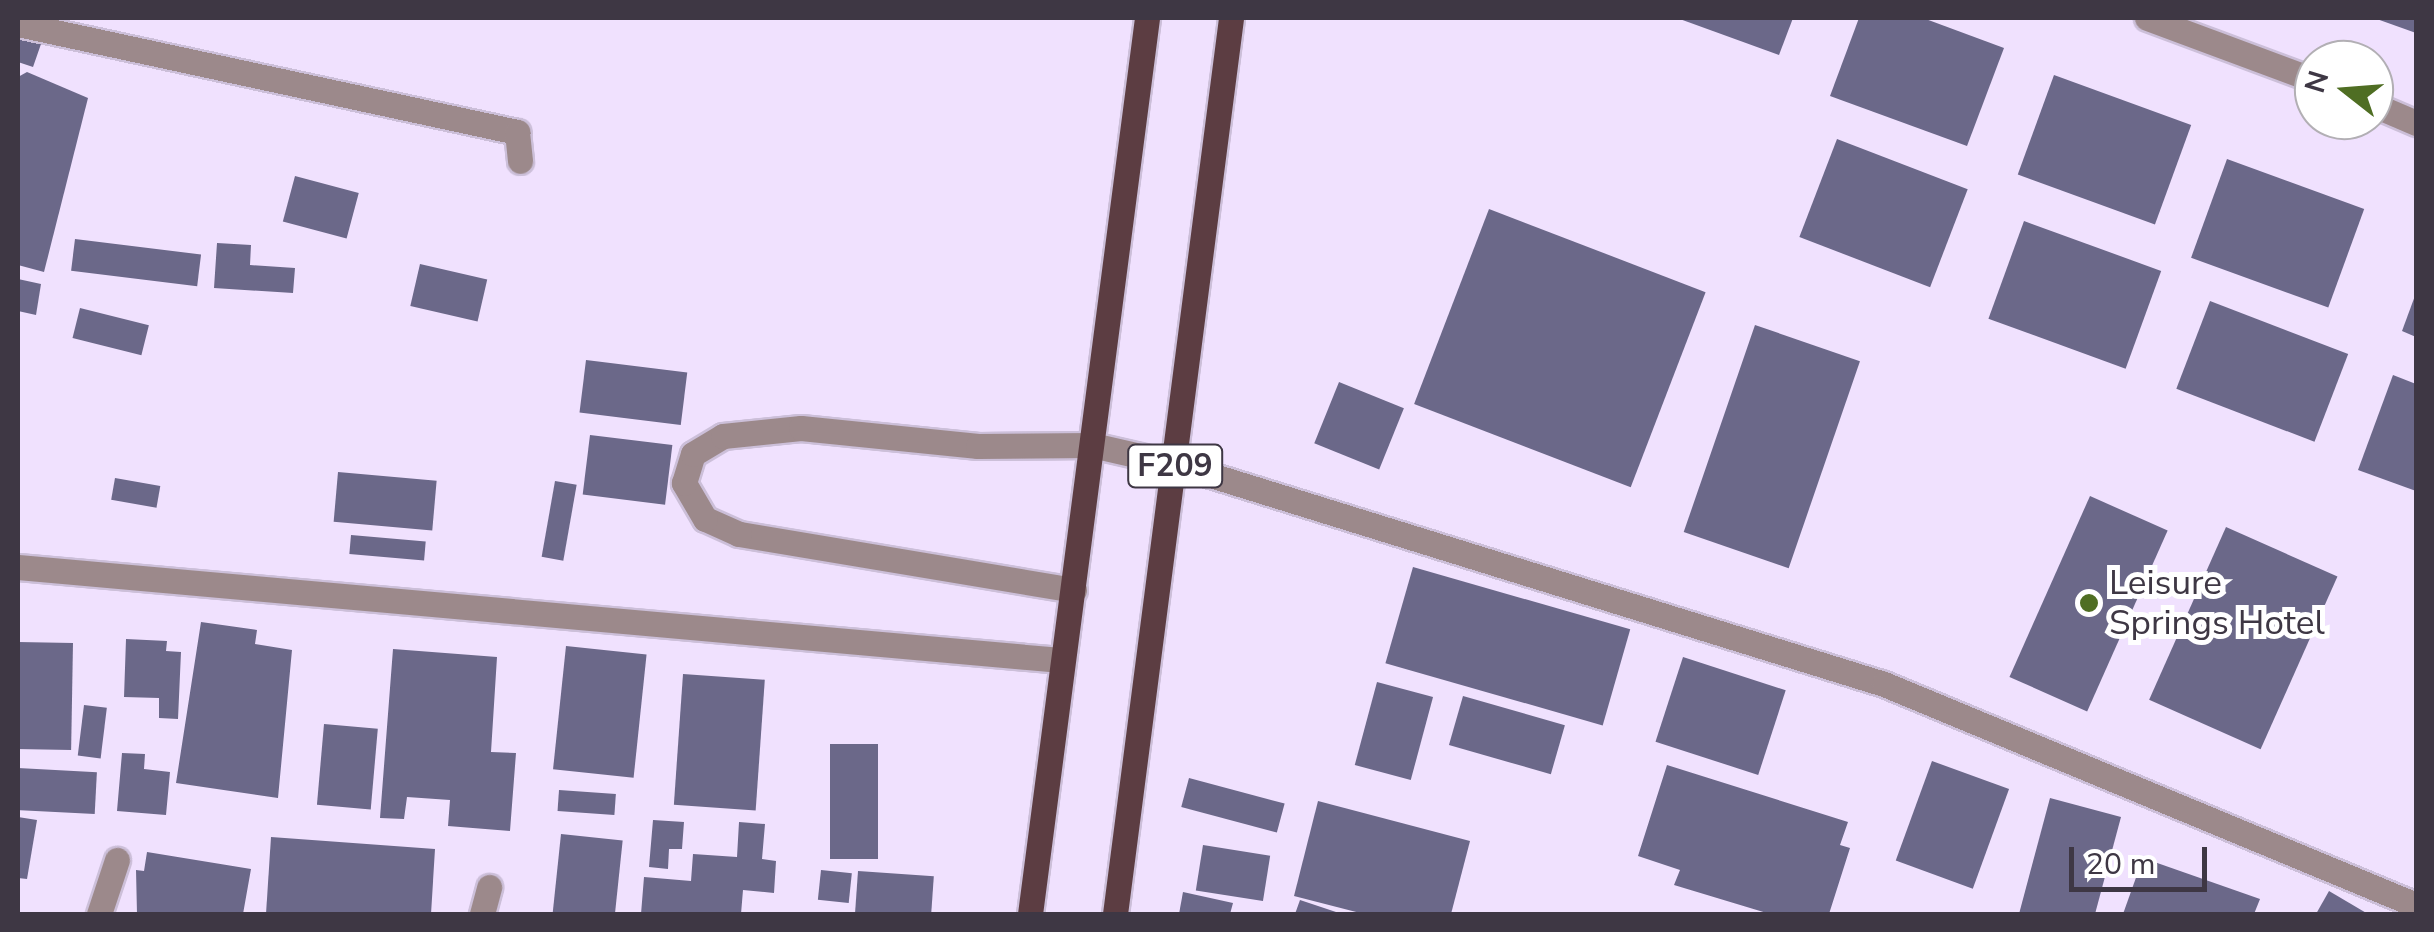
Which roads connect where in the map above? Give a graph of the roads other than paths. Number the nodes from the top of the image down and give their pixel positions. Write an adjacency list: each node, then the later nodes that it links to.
1 (1147, 18): 7 (main road, F209)
2 (1231, 18): 8 (main road, F209)
3 (2147, 18): 5 (street)
4 (18, 24): 6 (street)
5 (2294, 73)
6 (520, 161)
7 (1092, 445): 8 (street); 10 (main road, F209); 10 (street)
8 (1175, 464): 14 (street); 18 (main road, F209)
9 (18, 567): 11 (street)
10 (1074, 590): 11 (main road, F209)
11 (1061, 660): 17 (main road, F209)
12 (117, 860): 15 (street)
13 (489, 887): 16 (street)
14 (2416, 905)
15 (99, 914)
16 (482, 914)
17 (1030, 914)
18 (1115, 914)

